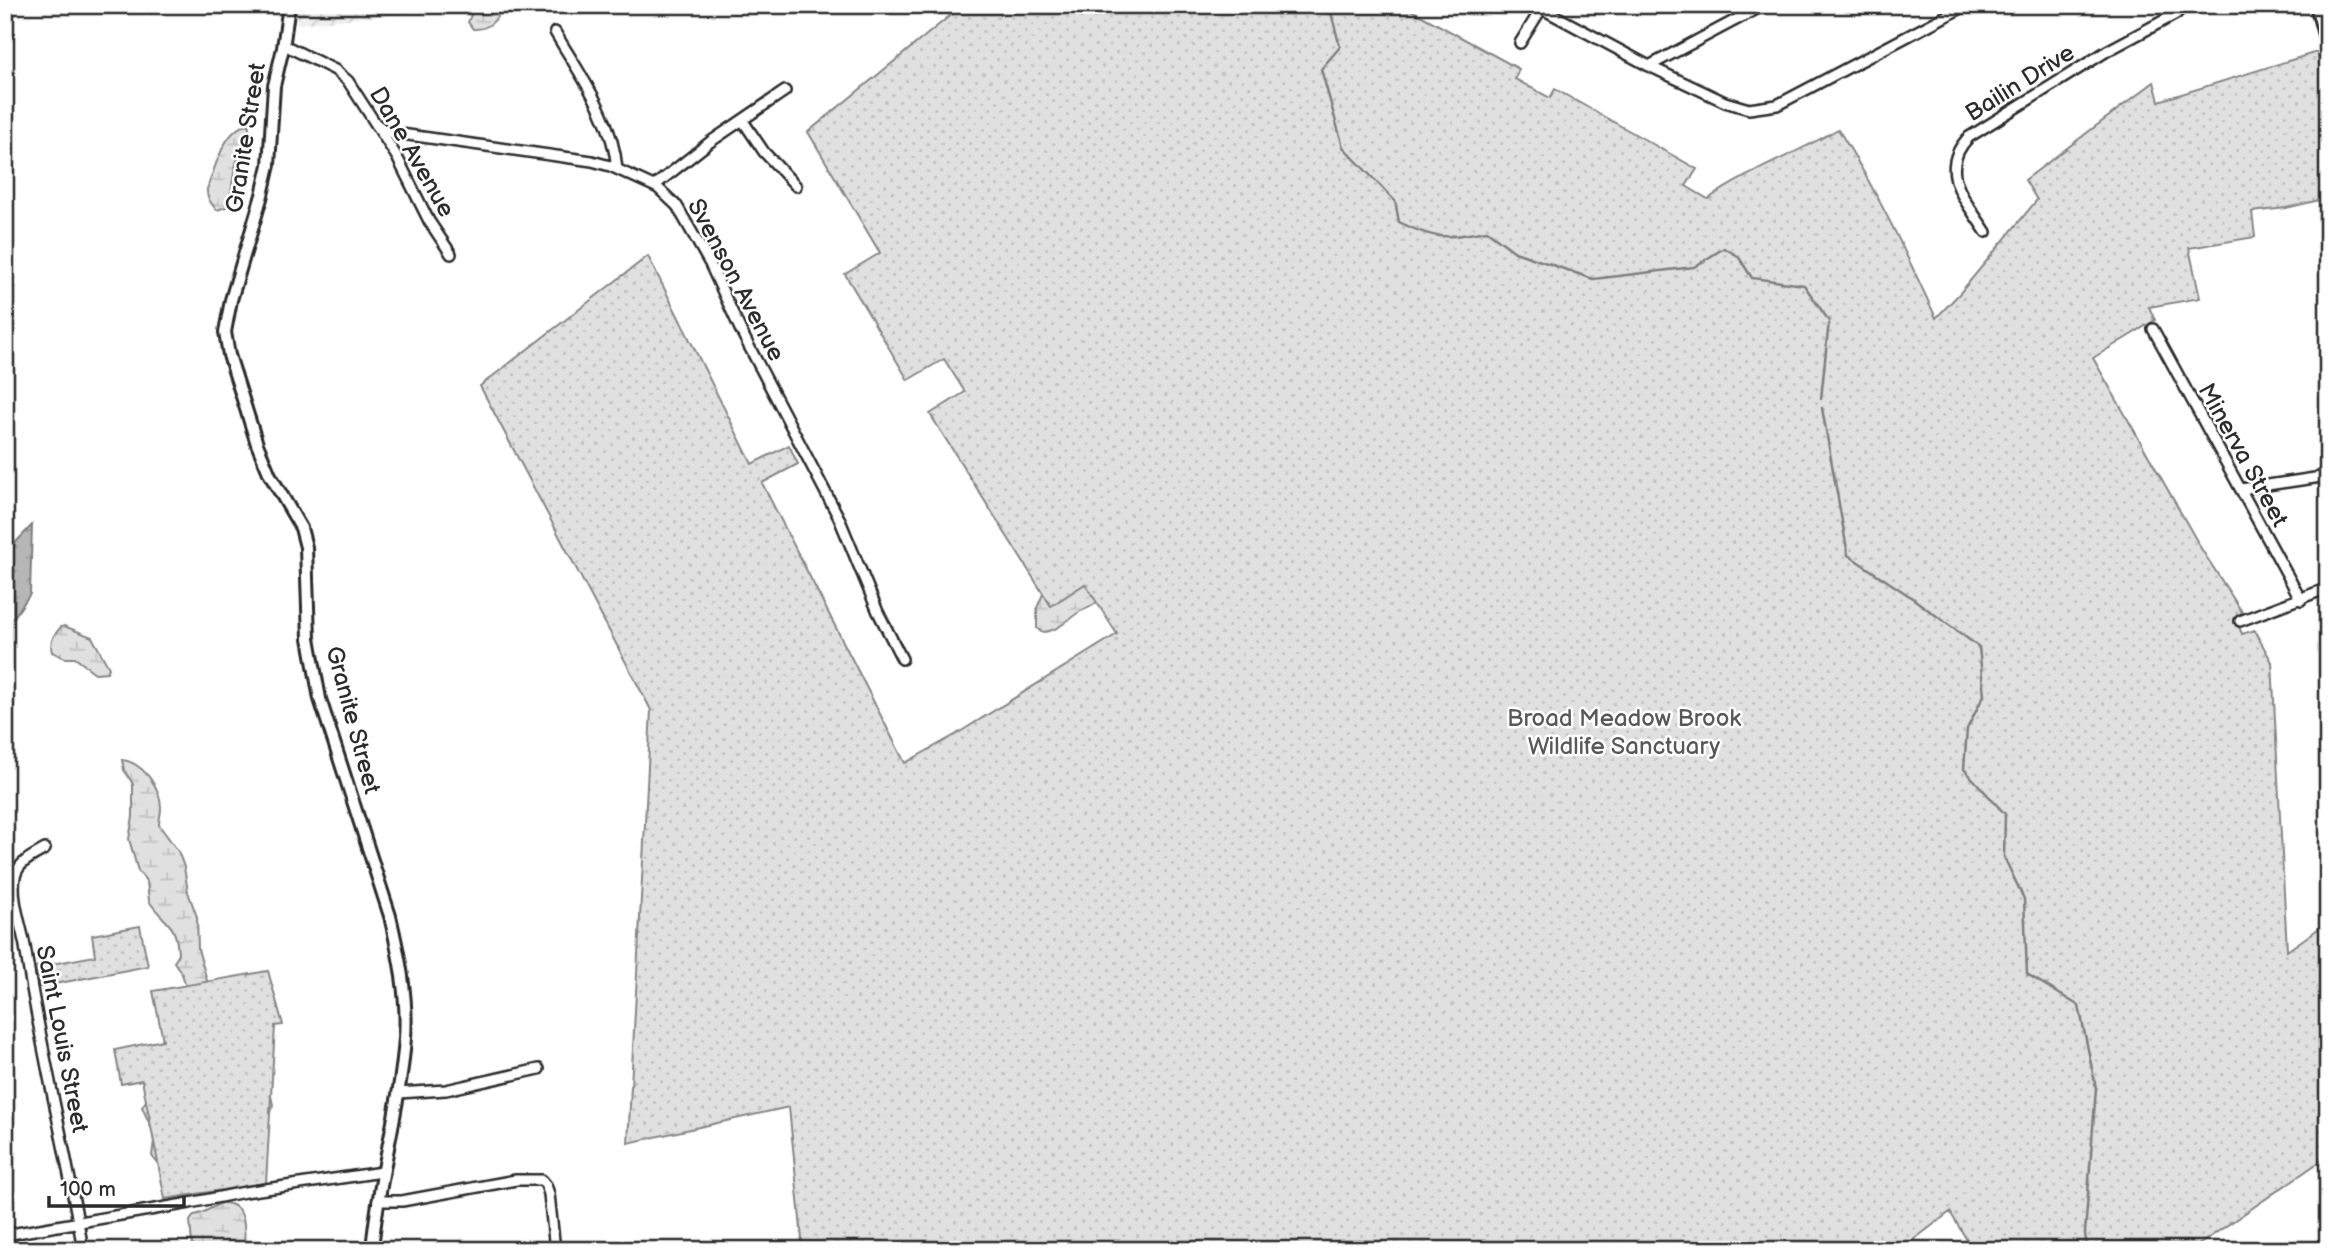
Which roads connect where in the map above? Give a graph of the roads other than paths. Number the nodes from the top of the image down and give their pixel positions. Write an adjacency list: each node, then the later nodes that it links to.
1 (289, 5): 9 (street, Granite Street)
2 (1764, 5): 11 (street)
3 (1967, 5): 11 (street)
4 (2184, 5): 18 (street, Bailin Drive)
5 (2318, 5): 10 (main road)
6 (1540, 6): 8 (street); 11 (street)
7 (555, 32): 15 (street)
8 (1520, 43)
9 (284, 45): 14 (street, Dane Avenue); 29 (street, Granite Street)
10 (2328, 46)
11 (1649, 66)
12 (785, 91): 13 (street)
13 (743, 121): 16 (street); 17 (street)
14 (375, 123): 15 (street, Svenson Avenue); 19 (street, Dane Avenue)
15 (617, 169): 16 (street, Svenson Avenue)
16 (654, 186): 26 (street, Svenson Avenue)
17 (796, 186)
18 (1986, 232)
19 (451, 254)
20 (2153, 329): 22 (street, Minerva Street)
21 (2328, 476): 22 (street)
22 (2241, 489): 24 (street, Minerva Street)
23 (2328, 588): 24 (street)
24 (2301, 600): 25 (street)
25 (2240, 621)
26 (902, 659)
27 (45, 849): 32 (street, Saint Louis Street)
28 (539, 1069): 29 (street)
29 (398, 1093): 30 (street, Granite Street)
30 (382, 1172): 31 (street, Granite Street); 32 (street)
31 (378, 1201): 35 (street, Granite Street); 36 (street)
32 (79, 1223): 33 (street); 34 (street, Saint Louis Street)
33 (5, 1235)
34 (83, 1250)
35 (372, 1250)
36 (555, 1250)

